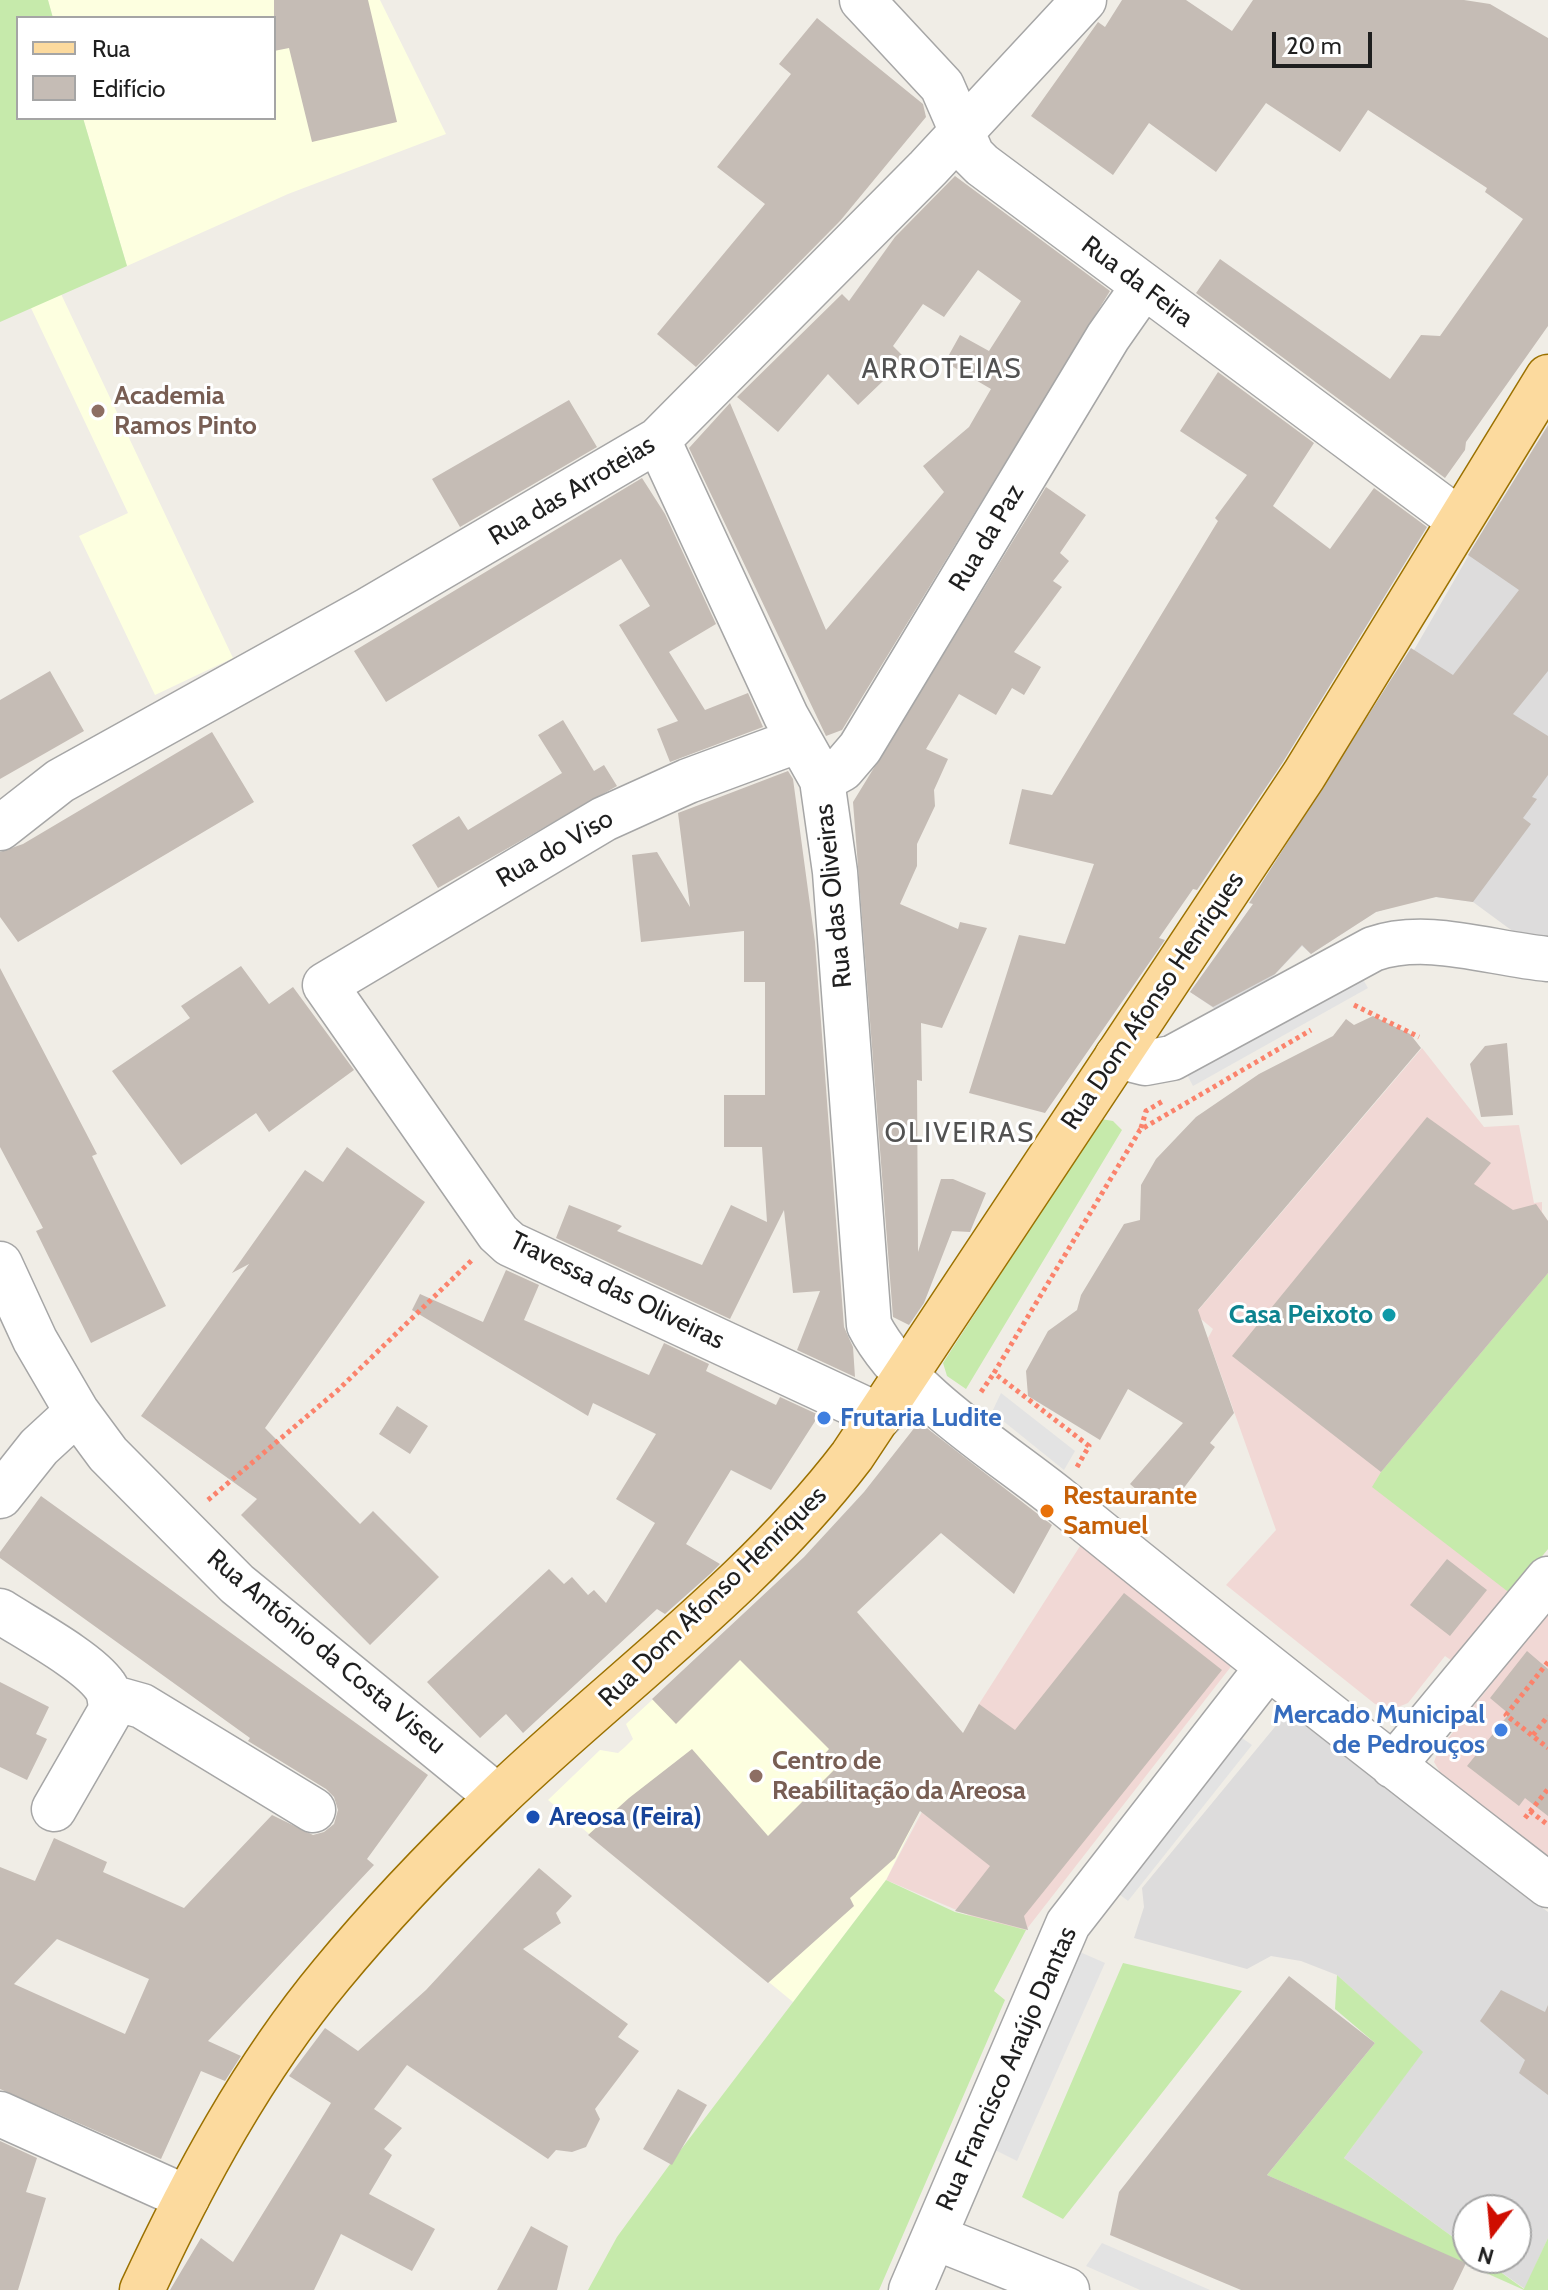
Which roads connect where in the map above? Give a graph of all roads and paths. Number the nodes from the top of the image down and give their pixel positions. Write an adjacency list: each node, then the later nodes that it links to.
1 (862, 0): 3 (street, Rua da Feira)
2 (1084, 0): 3 (street, Rua das Arroteias)
3 (961, 132): 4 (street, Rua da Feira); 6 (street, Rua das Arroteias)
4 (1143, 287): 7 (street, Rua da Feira); 9 (street, Rua da Paz)
5 (1548, 377): 7 (main road, Rua Dom Afonso Henriques)
6 (658, 440): 8 (street, Rua das Oliveiras); 10 (street, Rua das Arroteias)
7 (1459, 520): 16 (main road, Rua Dom Afonso Henriques)
8 (799, 740): 9 (street, Rua das Oliveiras); 12 (street, Rua do Viso)
9 (822, 780): 19 (street, Rua das Oliveiras)
10 (0, 828)
11 (1548, 959): 16 (street)
12 (325, 985): 17 (street, Travessa das Oliveiras)
13 (1343, 1012): 15 (path)
14 (1316, 1028): 23 (path)
15 (1419, 1037)
16 (1117, 1056): 19 (main road, Rua Dom Afonso Henriques)
17 (498, 1233): 21 (street, Travessa das Oliveiras); 24 (path)
18 (0, 1264): 20 (street, Rua António da Costa Viseu)
19 (905, 1375): 21 (main road, Rua Dom Afonso Henriques); 23 (street, Rua das Oliveiras)
20 (77, 1412): 22 (street); 24 (street, Rua António da Costa Viseu)
21 (880, 1416): 35 (main road, Rua Dom Afonso Henriques)
22 (3, 1483)
23 (1060, 1500): 28 (street, Rua das Oliveiras)
24 (179, 1525): 35 (street, Rua António da Costa Viseu)
25 (1548, 1579): 33 (street)
26 (0, 1611): 29 (street)
27 (1548, 1662): 31 (path)
28 (1268, 1667): 33 (street, Rua das Oliveiras); 44 (street, Rua Francisco Araújo Dantas)
29 (110, 1697): 36 (street); 37 (street)
30 (1548, 1716): 31 (path)
31 (1533, 1735): 32 (path)
32 (1548, 1748)
33 (1393, 1766): 41 (street, Rua das Oliveiras)
34 (1548, 1789): 38 (path)
35 (498, 1797): 43 (main road, Rua Dom Afonso Henriques)
36 (54, 1809)
37 (313, 1810)
38 (1530, 1811): 39 (path); 40 (path)
39 (1519, 1825)
40 (1548, 1825)
41 (1548, 1885)
42 (0, 2114): 43 (street)
43 (187, 2198): 45 (main road, Rua Dom Afonso Henriques)
44 (934, 2237): 46 (street, Rua Francisco Araújo Dantas); 47 (street)
45 (142, 2290)
46 (911, 2290)
47 (1067, 2290)

